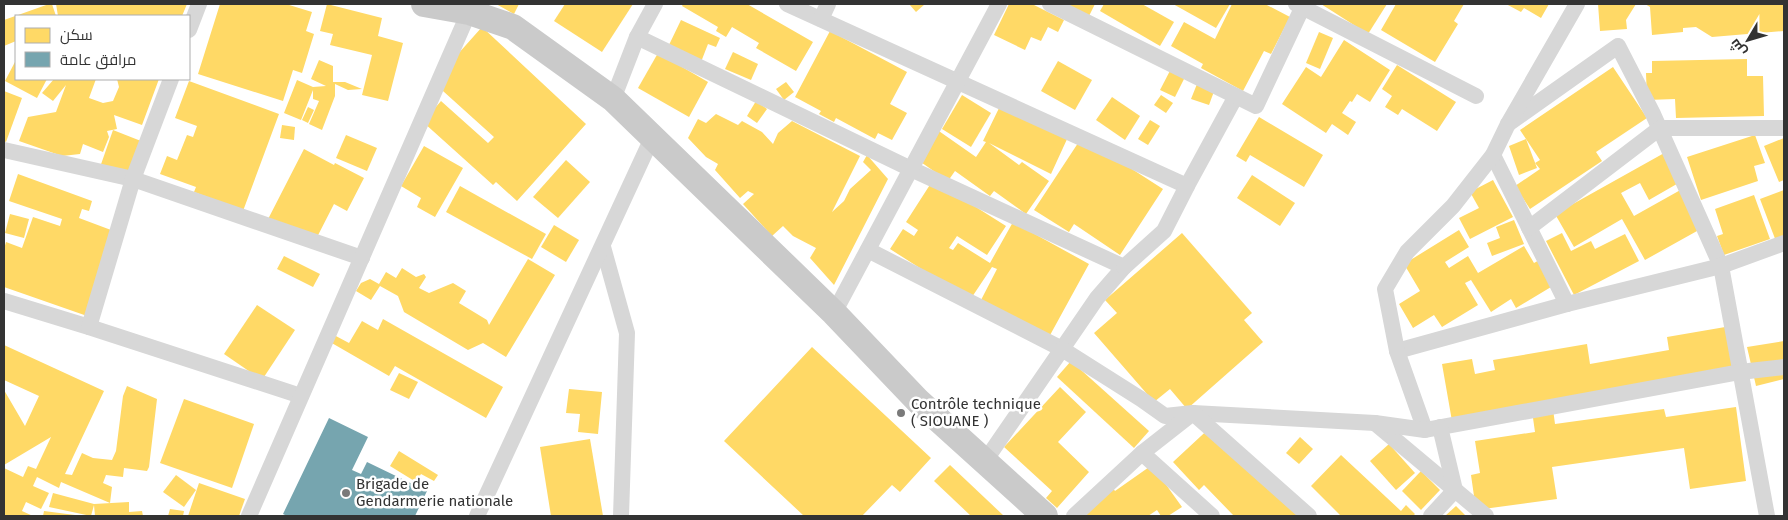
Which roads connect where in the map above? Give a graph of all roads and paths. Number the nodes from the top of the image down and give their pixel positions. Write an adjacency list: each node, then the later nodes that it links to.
1 (198, 4): 12 (street)
2 (424, 4): 10 (main road)
3 (655, 4): 13 (street)
4 (787, 4): 11 (street)
5 (828, 4): 11 (street)
6 (999, 4): 15 (street)
7 (1050, 4): 16 (street)
8 (1577, 4): 19 (street)
9 (1301, 5): 16 (street); 17 (street)
10 (469, 12): 18 (main road); 32 (street)
11 (821, 19): 15 (street)
12 (190, 27)
13 (637, 37): 18 (street); 25 (street)
14 (171, 80): 26 (street)
15 (957, 82): 25 (street); 27 (street)
16 (1236, 96): 27 (street)
17 (1476, 96)
18 (613, 99): 22 (main road)
19 (1508, 124): 20 (street); 24 (street)
20 (1660, 128): 21 (street); 28 (street); 33 (street)
21 (1784, 128)
22 (652, 138): 30 (street); 37 (main road)
23 (4, 150): 26 (street)
24 (1493, 155): 28 (street); 40 (street)
25 (911, 169): 31 (street); 34 (street)
26 (133, 179): 32 (street); 38 (street)
27 (1187, 186): 34 (street)
28 (1529, 228): 36 (street)
29 (1784, 242): 33 (street)
30 (603, 247): 51 (street); 52 (street)
31 (868, 250): 37 (street); 39 (street)
32 (362, 258): 43 (street)
33 (1721, 266): 36 (street); 42 (street)
34 (1124, 267): 39 (street)
35 (4, 302): 38 (street)
36 (1567, 304): 40 (street)
37 (834, 313): 48 (main road)
38 (89, 327): 43 (street)
39 (1062, 349): 44 (street); 48 (street)
40 (1397, 351): 46 (street)
41 (1784, 367): 42 (street)
42 (1740, 372): 46 (street); 59 (street)
43 (302, 396): 50 (street)
44 (1193, 413): 45 (street); 47 (street); 56 (street)
45 (1375, 423): 46 (street); 49 (street)
46 (1432, 428): 49 (street)
47 (1142, 454): 54 (street); 55 (street)
48 (984, 461): 53 (main road)
49 (1455, 490): 57 (street); 58 (street)
50 (249, 516)
51 (477, 516)
52 (621, 516)
53 (1045, 516)
54 (1074, 516)
55 (1212, 516)
56 (1309, 516)
57 (1431, 516)
58 (1486, 516)
59 (1766, 516)

